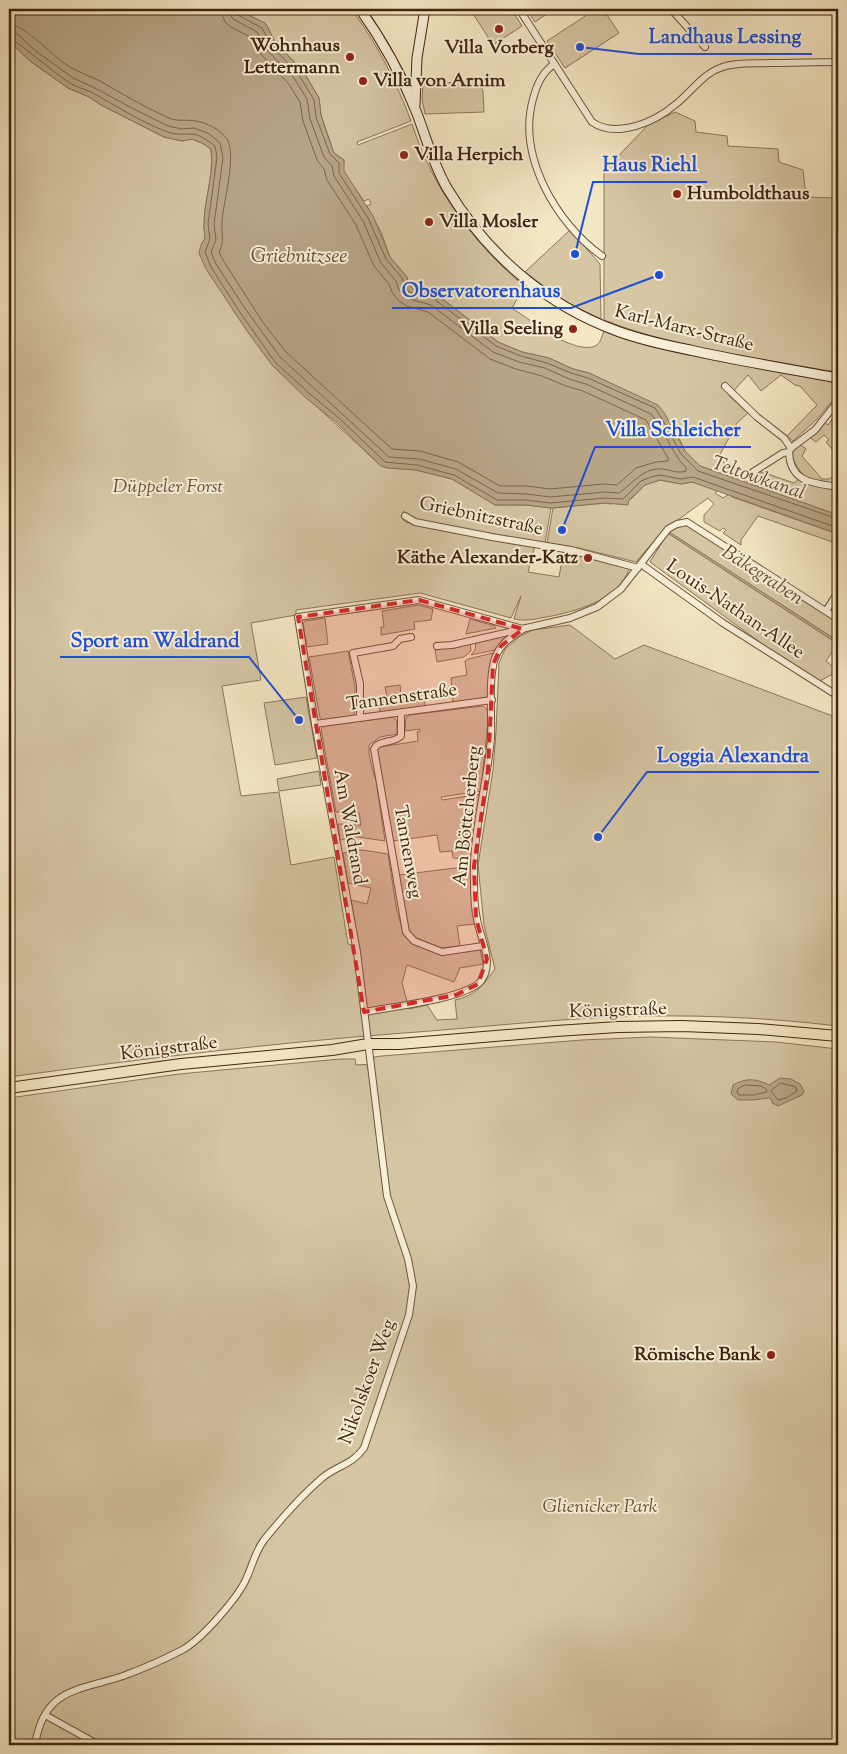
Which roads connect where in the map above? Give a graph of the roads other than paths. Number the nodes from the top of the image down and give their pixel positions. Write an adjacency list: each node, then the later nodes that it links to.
1 (360, 9): 8 (street, Karl-Marx-Straße)
2 (425, 9): 8 (street)
3 (519, 9): 7 (street)
4 (671, 9): 5 (street)
5 (705, 47)
6 (838, 62): 7 (street)
7 (554, 64): 9 (street)
8 (416, 111): 10 (street, Karl-Marx-Straße)
9 (602, 256)
10 (838, 378)
11 (725, 386): 13 (street)
12 (838, 401): 13 (street)
13 (790, 450): 14 (street); 15 (street)
14 (753, 472)
15 (838, 487)
16 (405, 516): 17 (street, Griebnitzstraße)
17 (640, 566): 19 (street); 21 (street); 24 (street, Louis-Nathan-Allee)
18 (838, 592): 19 (street)
19 (826, 611): 20 (street)
20 (838, 619)
21 (523, 629): 23 (street); 25 (street, Am Böttcherberg); 28 (street, Am Waldrand)
22 (411, 638): 27 (street)
23 (437, 646)
24 (838, 696)
25 (492, 700): 26 (street, Tannenstraße); 29 (street, Am Böttcherberg)
26 (401, 713): 27 (street, Tannenstraße); 29 (street, Tannenweg)
27 (360, 718): 28 (street, Tannenstraße)
28 (316, 724): 30 (street, Am Waldrand)
29 (483, 946): 30 (street, Am Böttcherberg)
30 (364, 1012): 32 (street, Am Waldrand)
31 (838, 1036): 32 (main road, Königstraße)
32 (368, 1047): 33 (main road, Königstraße); 34 (street, Nikolskoer Weg)
33 (9, 1088)
34 (45, 1715): 35 (street, Nikolskoer Weg); 36 (street)
35 (35, 1745)
36 (100, 1745)

